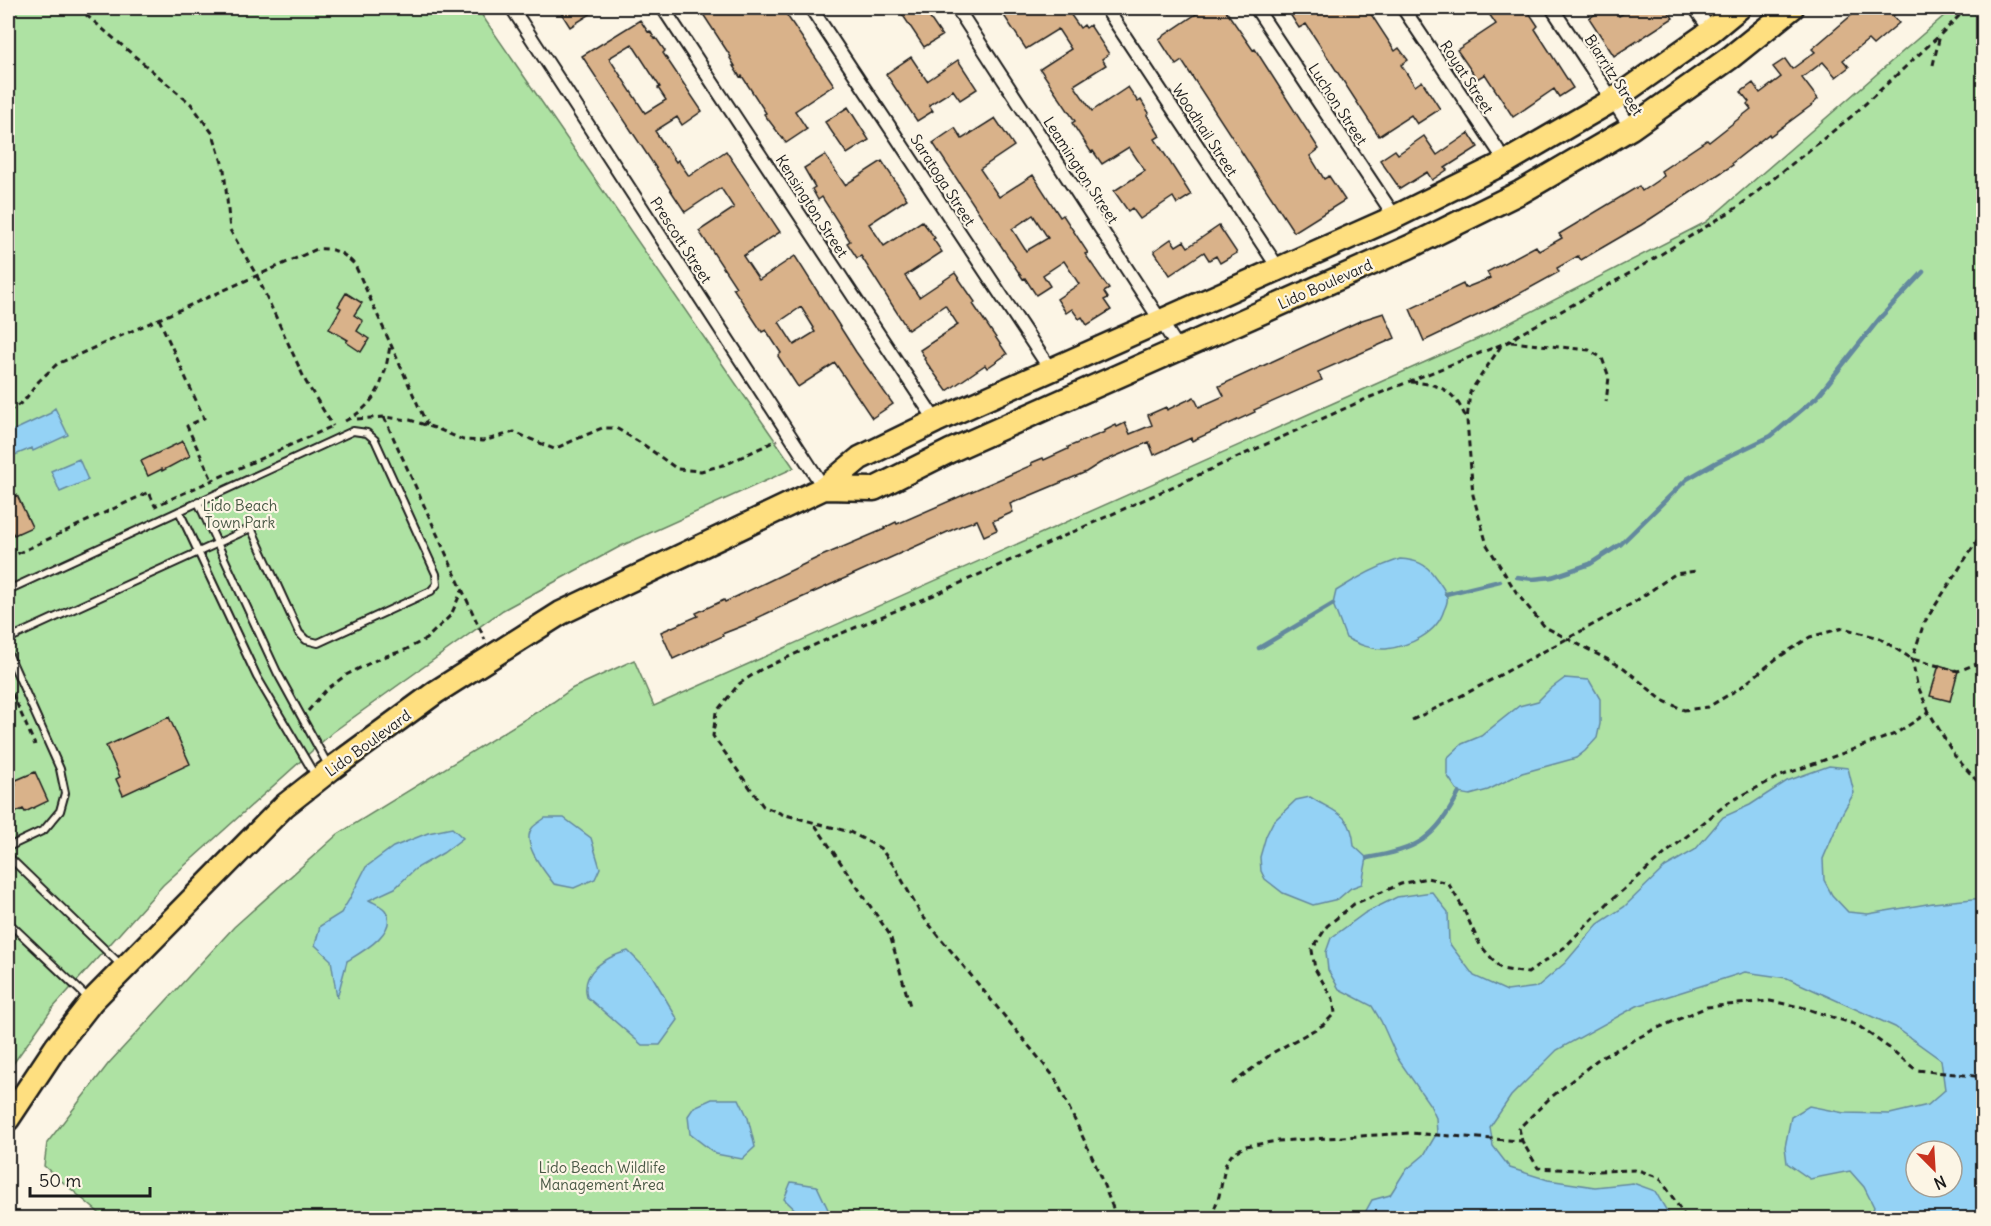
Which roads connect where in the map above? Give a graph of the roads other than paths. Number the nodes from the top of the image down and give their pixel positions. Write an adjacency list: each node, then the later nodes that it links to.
1 (512, 8): 22 (street, Prescott Street)
2 (663, 8): 21 (street, Kensington Street)
3 (811, 8): 20 (street, Saratoga Street)
4 (957, 8): 18 (street, Leamington Street)
5 (1107, 8): 17 (street, Woodhail Street)
6 (1256, 8): 16 (street, Luchon Street)
7 (1403, 8): 15 (street, Royat Street)
8 (1552, 8): 13 (street, Biarritz Street)
9 (1695, 8): 12 (street)
10 (1739, 8): 12 (highway, Lido Boulevard)
11 (1792, 8): 14 (highway, Lido Boulevard)
12 (1711, 31): 13 (highway, Lido Boulevard)
13 (1613, 100): 14 (street, Biarritz Street); 15 (highway, Lido Boulevard)
14 (1631, 128): 19 (highway, Lido Boulevard)
15 (1506, 162): 16 (highway, Lido Boulevard)
16 (1395, 217): 17 (highway, Lido Boulevard)
17 (1279, 269): 18 (highway, Lido Boulevard)
18 (1161, 321): 19 (street, Leamington Street); 20 (highway, Lido Boulevard)
19 (1179, 349): 22 (highway, Lido Boulevard)
20 (1050, 369): 21 (highway, Lido Boulevard)
21 (936, 421): 22 (highway, Lido Boulevard)
22 (824, 488): 30 (highway, Lido Boulevard)
23 (198, 502): 24 (lane); 25 (lane); 25 (lane)
24 (178, 511): 26 (lane); 27 (lane)
25 (216, 544): 26 (lane); 30 (lane)
26 (198, 552): 28 (lane); 30 (lane)
27 (8, 590)
28 (8, 639)
29 (8, 653): 31 (lane)
30 (324, 775): 34 (highway, Lido Boulevard)
31 (8, 847)
32 (8, 856): 34 (lane)
33 (8, 922): 35 (lane)
34 (124, 969): 35 (highway, Lido Boulevard)
35 (92, 1001): 36 (highway, Lido Boulevard)
36 (8, 1119)
37 (8, 1215): 38 (lane)
38 (12, 1218)

